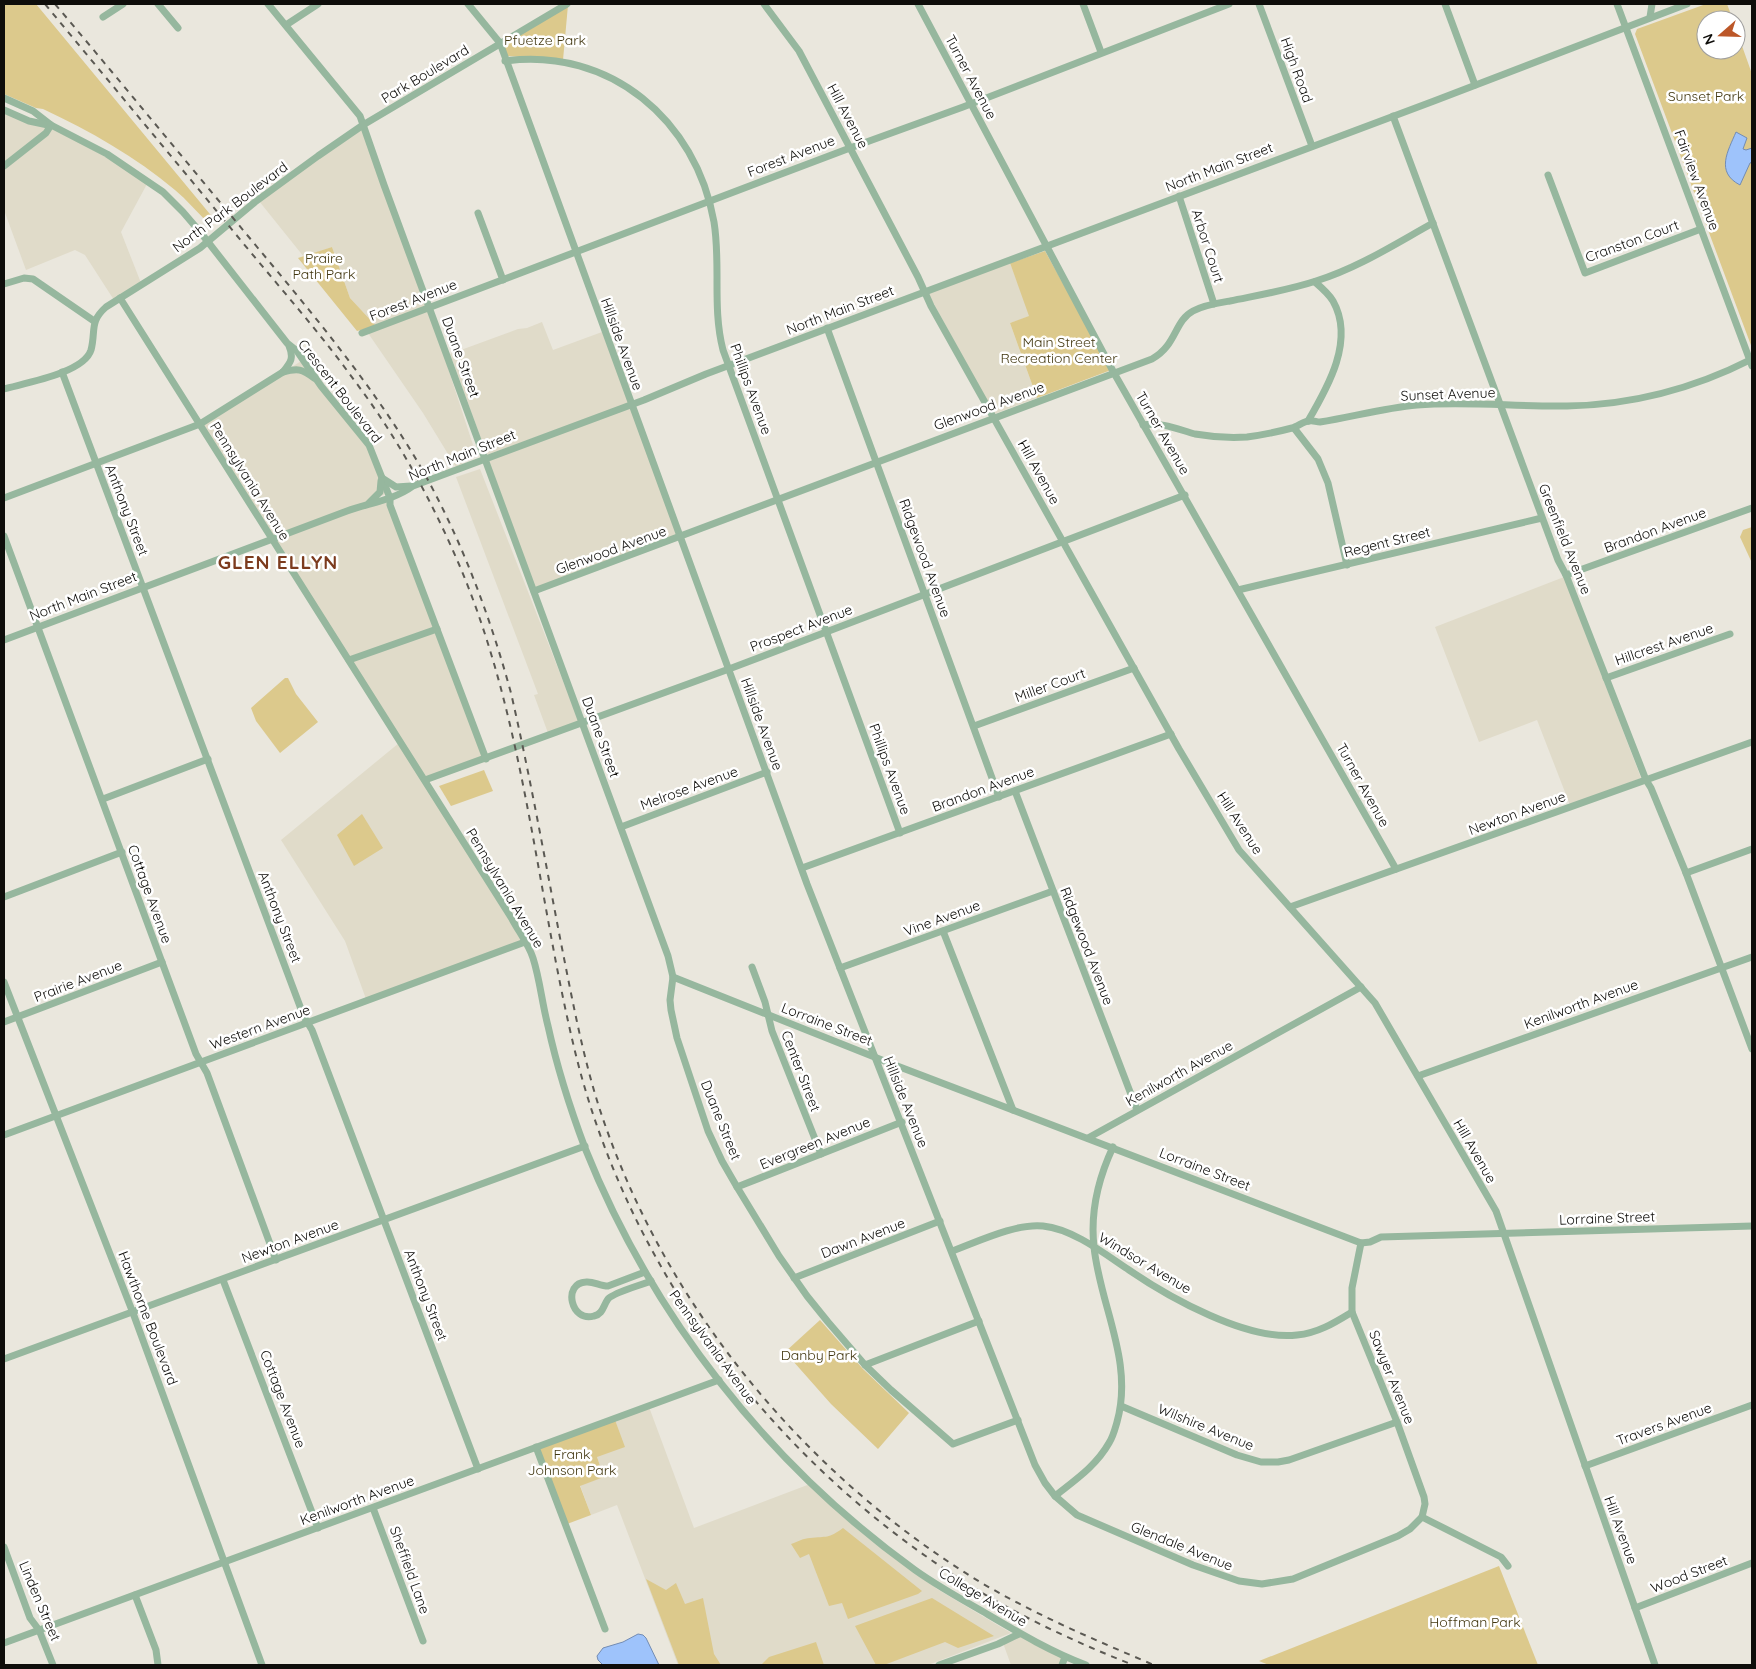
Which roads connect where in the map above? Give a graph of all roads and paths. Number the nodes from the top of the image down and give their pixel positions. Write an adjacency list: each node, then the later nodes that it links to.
1 (123, 4): 16 (street)
2 (158, 4): 20 (street)
3 (268, 4): 18 (street, Duane Street)
4 (318, 4): 18 (street)
5 (468, 4): 21 (street, Hillside Avenue)
6 (567, 4): 21 (street)
7 (764, 4): 32 (street, Hill Avenue)
8 (918, 4): 26 (street, Turner Avenue)
9 (1083, 4): 22 (street)
10 (1229, 4): 22 (street, Forest Avenue)
11 (1259, 4): 31 (street, High Road)
12 (1445, 4): 24 (street)
13 (1618, 4): 19 (street, Fairview Avenue)
14 (1652, 4): 17 (street)
15 (1686, 4): 17 (street, North Main Street)
16 (103, 17)
17 (1650, 17): 19 (street, North Main Street)
18 (286, 25): 30 (street, Duane Street)
19 (1626, 27): 24 (street, North Main Street); 39 (street, Fairview Avenue)
20 (178, 28)
21 (500, 43): 23 (street, Hillside Avenue); 30 (street, Park Boulevard)
22 (1101, 52): 26 (street, Forest Avenue)
23 (506, 61): 36 (street, Phillips Avenue); 42 (street, Hillside Avenue)
24 (1475, 85): 28 (street, North Main Street)
25 (4, 98): 29 (street, Crescent Boulevard)
26 (971, 104): 32 (street, Forest Avenue); 41 (street, Turner Avenue)
27 (4, 110): 29 (street, Crescent Boulevard)
28 (1394, 116): 31 (street, North Main Street); 38 (street, Greenfield Avenue)
29 (51, 125): 33 (street); 40 (street, Crescent Boulevard)
30 (363, 125): 40 (street, North Park Boulevard); 49 (street, Duane Street)
31 (1312, 146): 35 (street, North Main Street)
32 (850, 148): 36 (street, Forest Avenue); 46 (street, Hill Avenue)
33 (4, 166)
34 (1548, 176): 39 (street, Cranston Court)
35 (1179, 196): 41 (street, North Main Street); 48 (street, Arbor Court)
36 (710, 201): 42 (street, Forest Avenue); 55 (street, Phillips Avenue)
37 (478, 213): 43 (street)
38 (1433, 223): 44 (street, Glenwood Avenue); 62 (street, Greenfield Avenue)
39 (1701, 229): 54 (street, Fairview Avenue)
40 (207, 241): 47 (street, North Park Boulevard); 53 (street, Crescent Boulevard)
41 (1046, 247): 46 (street, North Main Street); 58 (street, Turner Avenue)
42 (575, 252): 43 (street, Forest Avenue); 61 (street, Hillside Avenue)
43 (503, 280): 49 (street, Forest Avenue)
44 (1315, 282): 48 (street, Glenwood Avenue); 64 (street)
45 (4, 284): 50 (street)
46 (925, 292): 51 (street, North Main Street); 63 (street, Hill Avenue)
47 (120, 298): 50 (street, North Park Boulevard); 65 (street, Pennsylvania Avenue)
48 (1214, 304): 58 (street, Glenwood Avenue)
49 (430, 308): 52 (street, Forest Avenue); 68 (street, Duane Street)
50 (94, 321): 56 (street)
51 (827, 328): 55 (street, North Main Street); 69 (street, Ridgewood Avenue)
52 (362, 333)
53 (287, 343): 57 (street); 59 (street, Crescent Boulevard)
54 (1752, 361): 62 (street, Sunset Avenue)
55 (729, 365): 61 (street, North Main Street); 76 (street, Phillips Avenue)
56 (62, 372): 60 (street); 70 (street, Anthony Street)
57 (283, 372): 59 (street); 65 (street)
58 (1114, 373): 63 (street, Glenwood Avenue); 66 (street, Turner Avenue)
59 (322, 386): 71 (street, Crescent Boulevard)
60 (4, 389)
61 (631, 404): 68 (street, North Main Street); 81 (street, Hillside Avenue)
62 (1500, 404): 64 (street, Sunset Avenue); 79 (street, Greenfield Avenue)
63 (994, 417): 69 (street, Glenwood Avenue); 83 (street, Hill Avenue)
64 (1308, 421): 67 (street, Sunset Avenue)
65 (200, 424): 70 (street); 82 (street, Pennsylvania Avenue)
66 (1144, 425): 67 (street, Sunset Avenue); 73 (street, Turner Avenue)
67 (1294, 428): 84 (street)
68 (485, 459): 72 (street, North Main Street); 88 (street, Duane Street)
69 (876, 461): 76 (street, Glenwood Avenue); 89 (street, Ridgewood Avenue)
70 (96, 463): 74 (street); 86 (street, Anthony Street)
71 (382, 478): 72 (street); 75 (street, Crescent Boulevard); 77 (street)
72 (412, 486): 75 (street, North Main Street)
73 (1184, 495): 83 (street, Prospect Avenue); 87 (street, Turner Avenue)
74 (4, 498)
75 (390, 498): 77 (street, North Main Street); 91 (street, Crescent Boulevard)
76 (778, 499): 81 (street, Glenwood Avenue); 92 (street, Phillips Avenue)
77 (369, 503): 82 (street, North Main Street)
78 (1752, 508): 85 (street, Brandon Avenue)
79 (1542, 518): 84 (street, Regent Street); 85 (street, Greenfield Avenue)
80 (4, 536): 90 (street, Cottage Avenue)
81 (680, 537): 88 (street, Glenwood Avenue); 96 (street, Hillside Avenue)
82 (272, 539): 86 (street, North Main Street); 95 (street, Pennsylvania Avenue)
83 (1063, 541): 89 (street, Prospect Avenue); 97 (street, Hill Avenue)
84 (1347, 565): 87 (street, Regent Street)
85 (1566, 576): 98 (street, Greenfield Avenue)
86 (143, 587): 90 (street, North Main Street); 103 (street, Anthony Street)
87 (1238, 590): 116 (street, Turner Avenue)
88 (534, 591): 99 (street, Duane Street)
89 (925, 594): 92 (street, Prospect Avenue); 100 (street, Ridgewood Avenue)
90 (38, 627): 94 (street, North Main Street); 110 (street, Cottage Avenue)
91 (437, 629): 95 (street); 104 (street, Crescent Boulevard)
92 (826, 632): 96 (street, Prospect Avenue); 112 (street, Phillips Avenue)
93 (1730, 634): 98 (street, Hillcrest Avenue)
94 (4, 640)
95 (349, 660): 106 (street, Pennsylvania Avenue)
96 (729, 668): 99 (street, Prospect Avenue); 105 (street, Hillside Avenue)
97 (1134, 668): 100 (street, Miller Court); 101 (street, Hill Avenue)
98 (1606, 678): 107 (street, Greenfield Avenue)
99 (582, 723): 104 (street, Prospect Avenue); 111 (street, Duane Street)
100 (974, 726): 109 (street, Ridgewood Avenue)
101 (1171, 734): 108 (street, Brandon Avenue); 120 (street, Hill Avenue)
102 (1752, 742): 107 (street, Newton Avenue)
103 (208, 759): 110 (street); 134 (street, Anthony Street)
104 (486, 759): 106 (street, Prospect Avenue)
105 (767, 772): 111 (street, Melrose Avenue); 115 (street, Hillside Avenue)
106 (425, 780): 122 (street, Pennsylvania Avenue)
107 (1646, 780): 116 (street, Newton Avenue); 117 (street, Greenfield Avenue)
108 (1015, 791): 109 (street, Brandon Avenue); 118 (street, Ridgewood Avenue)
109 (1000, 796): 112 (street, Brandon Avenue)
110 (103, 800): 114 (street, Cottage Avenue)
111 (621, 826): 128 (street, Duane Street)
112 (900, 833): 115 (street, Brandon Avenue)
113 (1752, 849): 117 (street)
114 (122, 852): 119 (street); 124 (street, Cottage Avenue)
115 (802, 868): 126 (street, Hillside Avenue)
116 (1396, 870): 120 (street, Newton Avenue)
117 (1686, 873): 127 (street, Greenfield Avenue)
118 (1053, 891): 121 (street, Vine Avenue); 140 (street, Ridgewood Avenue)
119 (4, 896)
120 (1290, 907): 130 (street, Hill Avenue)
121 (943, 931): 126 (street, Vine Avenue); 139 (street)
122 (524, 942): 134 (street, Western Avenue); 145 (street, Pennsylvania Avenue)
123 (1752, 957): 127 (street, Kenilworth Avenue)
124 (162, 962): 132 (street, Prairie Avenue); 137 (street, Cottage Avenue)
125 (752, 967): 131 (street, Center Street)
126 (840, 968): 136 (street, Hillside Avenue)
127 (1722, 968): 135 (street, Greenfield Avenue); 138 (street, Kenilworth Avenue)
128 (673, 977): 131 (street, Lorraine Street); 148 (street, Duane Street)
129 (4, 982): 132 (street, Hawthorne Boulevard)
130 (1361, 986): 138 (street, Hill Avenue); 140 (street, Kenilworth Avenue)
131 (768, 1015): 136 (street, Lorraine Street); 147 (street, Center Street)
132 (17, 1018): 133 (street, Prairie Avenue); 141 (street, Hawthorne Boulevard)
133 (4, 1022)
134 (308, 1023): 137 (street, Western Avenue); 149 (street, Anthony Street)
135 (1752, 1049)
136 (874, 1055): 139 (street, Lorraine Street); 142 (street, Hillside Avenue)
137 (202, 1062): 141 (street, Western Avenue); 156 (street, Cottage Avenue)
138 (1418, 1076): 152 (street, Hill Avenue)
139 (1014, 1110): 144 (street, Lorraine Street)
140 (1137, 1110): 144 (street, Kenilworth Avenue)
141 (56, 1116): 143 (street, Western Avenue); 162 (street, Hawthorne Boulevard)
142 (902, 1122): 147 (street, Evergreen Avenue); 150 (street, Hillside Avenue)
143 (4, 1135)
144 (1088, 1138): 146 (street, Lorraine Street)
145 (585, 1146): 149 (street, Newton Avenue); 157 (street, Pennsylvania Avenue)
146 (1113, 1148): 153 (street, Lorraine Street); 154 (street)
147 (821, 1154): 148 (street, Evergreen Avenue)
148 (737, 1187): 158 (street, Duane Street)
149 (384, 1220): 156 (street, Newton Avenue); 174 (street, Anthony Street)
150 (940, 1222): 155 (street, Hillside Avenue); 158 (street, Dawn Avenue)
151 (1752, 1226): 152 (street, Lorraine Street)
152 (1503, 1233): 153 (street, Lorraine Street); 173 (street, Hill Avenue)
153 (1361, 1243): 161 (street, Sawyer Avenue)
154 (1093, 1245): 155 (street, Windsor Avenue); 161 (street, Windsor Avenue); 168 (street)
155 (952, 1251): 163 (street, Hillside Avenue)
156 (276, 1260): 159 (street, Newton Avenue)
157 (645, 1272): 160 (street, Pennsylvania Avenue); 160 (street)
158 (794, 1278): 165 (street, Duane Street)
159 (223, 1280): 162 (street, Newton Avenue); 178 (street, Cottage Avenue)
160 (651, 1281): 166 (street, Pennsylvania Avenue)
161 (1352, 1312): 170 (street, Sawyer Avenue)
162 (133, 1313): 164 (street, Newton Avenue); 181 (street, Hawthorne Boulevard)
163 (979, 1321): 165 (street); 169 (street, Hillside Avenue)
164 (4, 1359)
165 (865, 1365): 169 (street, Duane Street)
166 (719, 1380): 171 (street, Kenilworth Avenue); 179 (street, Pennsylvania Avenue)
167 (1752, 1405): 173 (street, Travers Avenue)
168 (1121, 1406): 170 (street, Wilshire Avenue); 175 (street)
169 (1018, 1420): 172 (street, Hillside Avenue)
170 (1397, 1422): 177 (street, Sawyer Avenue)
171 (536, 1447): 174 (street, Kenilworth Avenue); 186 (street)
172 (1032, 1456): 175 (street, Glendale Avenue)
173 (1585, 1466): 185 (street, Hill Avenue)
174 (478, 1469): 176 (street, Kenilworth Avenue)
175 (1055, 1496): 177 (street, Glendale Avenue)
176 (373, 1508): 178 (street, Kenilworth Avenue); 189 (street, Sheffield Lane)
177 (1422, 1518): 183 (street)
178 (318, 1528): 181 (street, Kenilworth Avenue)
179 (874, 1539): 188 (street, College Avenue)
180 (4, 1547): 187 (street, Linden Street)
181 (225, 1562): 184 (street, Kenilworth Avenue); 194 (street, Hawthorne Boulevard)
182 (1752, 1563): 185 (street, Wood Street)
183 (1508, 1566)
184 (135, 1595): 187 (street, Kenilworth Avenue); 193 (street)
185 (1635, 1608): 198 (street, Hill Avenue)
186 (605, 1629)
187 (39, 1630): 190 (street, Kenilworth Avenue); 192 (street, Linden Street)
188 (1019, 1634): 191 (street, College Avenue); 195 (street)
189 (423, 1641)
190 (4, 1643)
191 (1065, 1657): 196 (street); 197 (street, College Avenue)
192 (53, 1665)
193 (158, 1665)
194 (262, 1665)
195 (939, 1665)
196 (1062, 1665)
197 (1086, 1665)
198 (1655, 1665)

